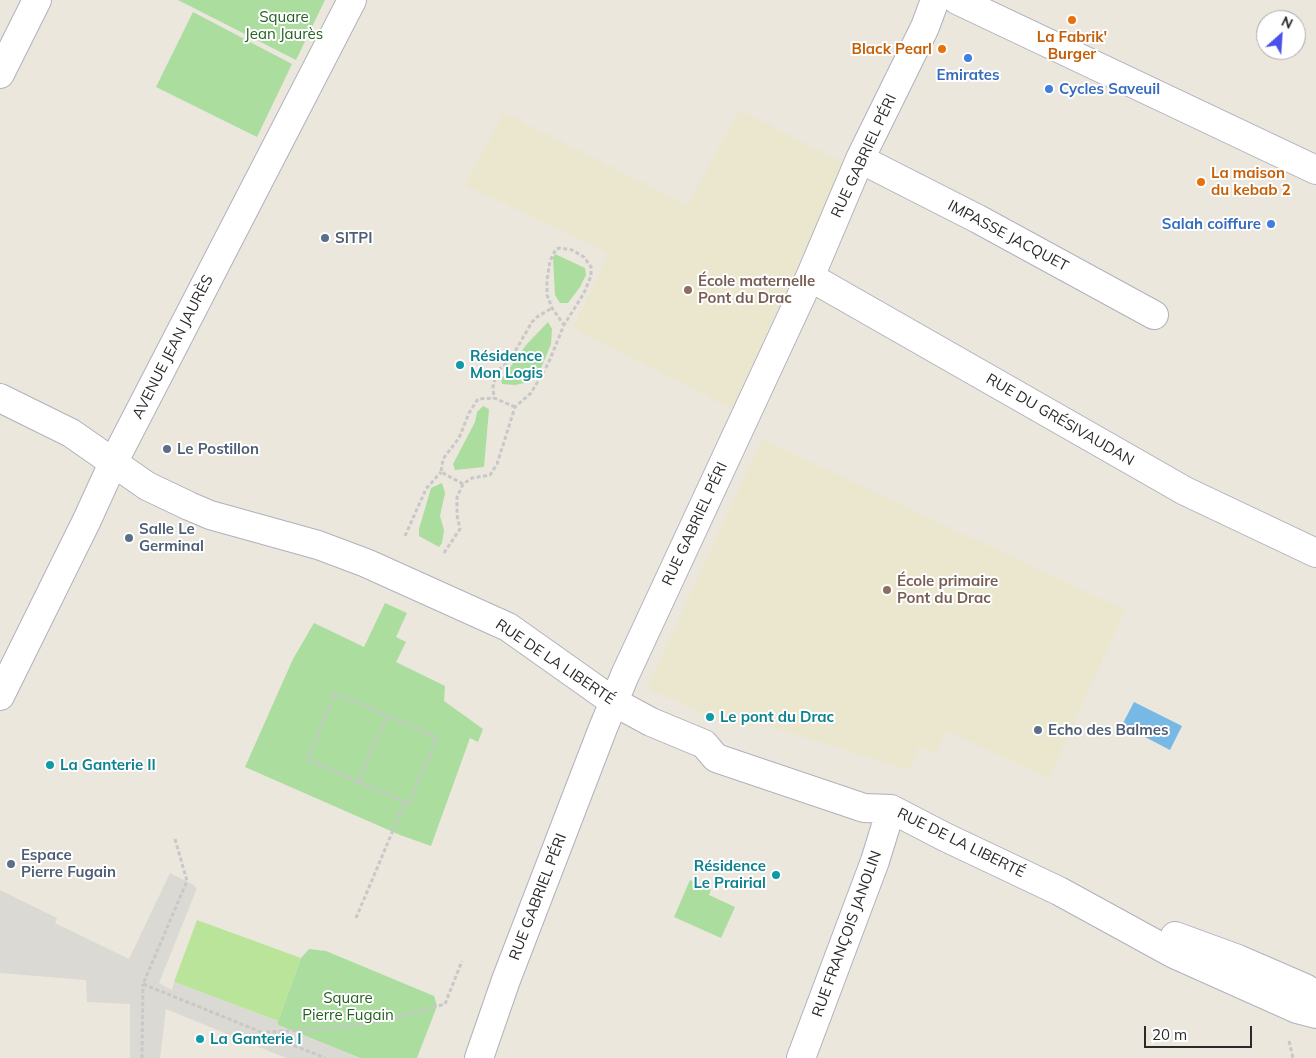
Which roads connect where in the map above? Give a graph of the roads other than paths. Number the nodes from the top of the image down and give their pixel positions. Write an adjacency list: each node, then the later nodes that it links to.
1 (38, 0): 5 (street)
2 (352, 0): 11 (street, AVENUE JEAN JAURÈS)
3 (935, 0): 6 (street, RUE GABRIEL PÉRI)
4 (957, 0): 7 (street)
5 (0, 74)
6 (860, 159): 8 (street, RUE GABRIEL PÉRI); 9 (street, IMPASSE JACQUET)
7 (1316, 170)
8 (810, 277): 12 (street, RUE DU GRÉSIVAUDAN); 14 (street, RUE GABRIEL PÉRI)
9 (1154, 315)
10 (0, 398): 11 (street, RUE DE LA LIBERTÉ)
11 (113, 462): 13 (street, AVENUE JEAN JAURÈS); 14 (street, RUE DE LA LIBERTÉ)
12 (1316, 553)
13 (0, 696)
14 (614, 702): 15 (street, RUE DE LA LIBERTÉ); 19 (street, RUE GABRIEL PÉRI)
15 (891, 809): 16 (street, RUE DE LA LIBERTÉ); 20 (street, RUE FRANÇOIS JANOLIN)
16 (1059, 891): 17 (street, RUE DE LA LIBERTÉ); 18 (street, RUE DE LA LIBERTÉ)
17 (1316, 995)
18 (1316, 1014)
19 (479, 1058)
20 (800, 1058)

